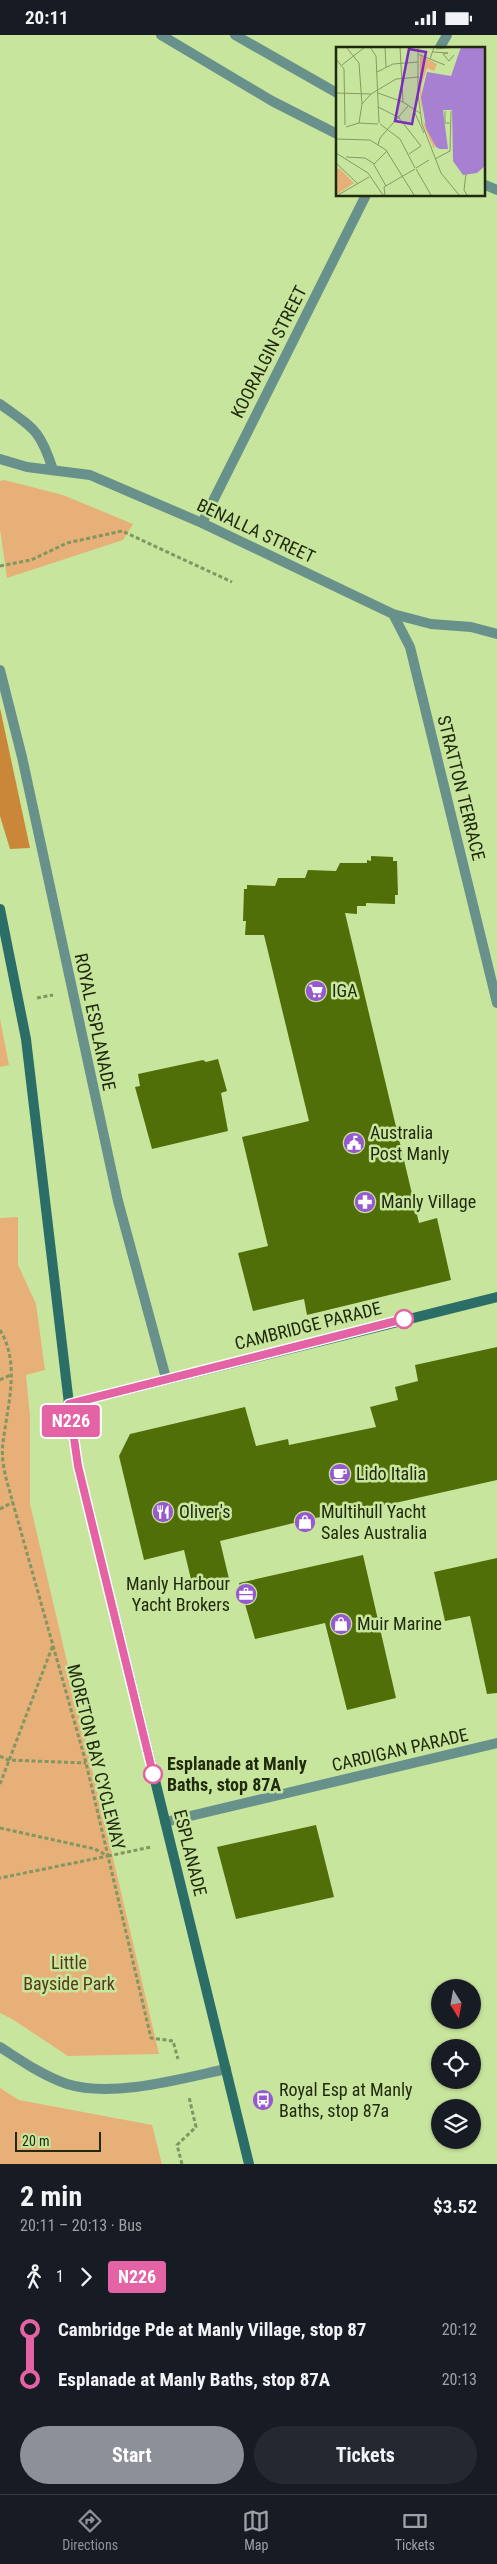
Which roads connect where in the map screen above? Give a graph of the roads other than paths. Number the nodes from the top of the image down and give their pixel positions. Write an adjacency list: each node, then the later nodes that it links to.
1 (161, 35): 6 (street)
2 (235, 35): 5 (street)
3 (446, 35): 4 (street)
4 (441, 47)
5 (336, 92)
6 (336, 133)
7 (484, 184): 8 (street)
8 (497, 190)
9 (366, 196): 13 (street, KOORALGIN STREET)
10 (0, 404): 12 (street)
11 (0, 459): 12 (street, BENALLA STREET)
12 (53, 470): 13 (street, BENALLA STREET)
13 (202, 523): 14 (street, BENALLA STREET)
14 (393, 614): 15 (street, BENALLA STREET); 18 (street, STRATTON TERRACE)
15 (497, 634)
16 (0, 670): 20 (street, ROYAL ESPLANADE)
17 (0, 909): 21 (street)
18 (497, 1003)
19 (497, 1297): 20 (street, CAMBRIDGE PARADE)
20 (166, 1379): 21 (street, CAMBRIDGE PARADE)
21 (69, 1404): 23 (street, ESPLANADE)
22 (497, 1743): 23 (street, CARDIGAN PARADE)
23 (165, 1822): 25 (street, ESPLANADE)
24 (0, 2047): 25 (street)
25 (226, 2069): 26 (street, ESPLANADE)
26 (249, 2164)

